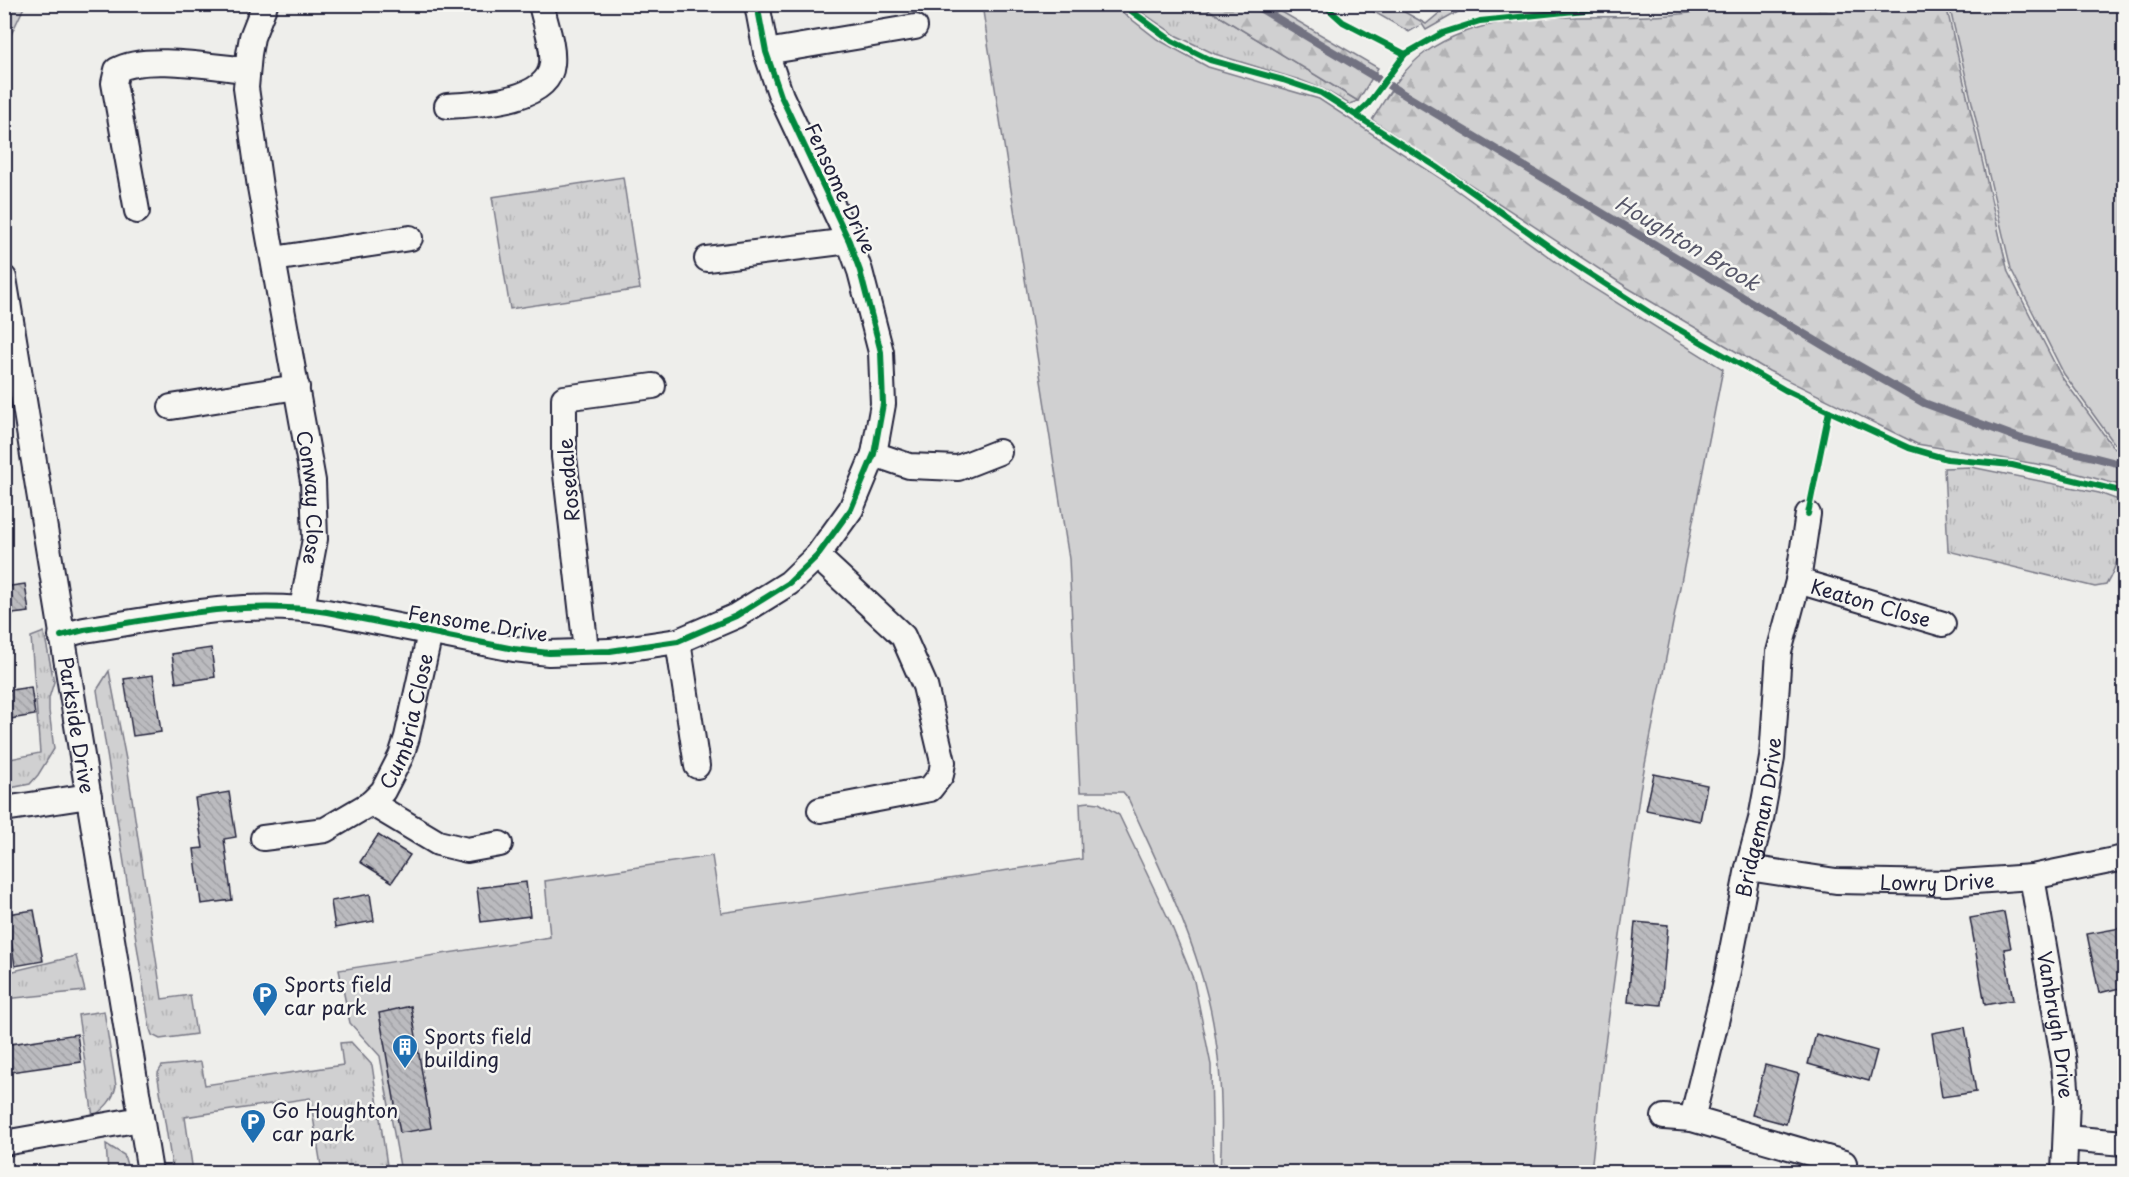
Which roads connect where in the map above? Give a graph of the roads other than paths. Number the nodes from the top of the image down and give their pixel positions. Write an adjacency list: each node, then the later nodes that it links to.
1 (265, 4): 6 (street, Conway Close)
2 (541, 4): 7 (street)
3 (757, 4): 5 (street, Fensome Drive)
4 (915, 27): 5 (street)
5 (766, 52): 10 (street, Fensome Drive)
6 (247, 70): 8 (street); 11 (street, Conway Close)
7 (447, 106)
8 (137, 211)
9 (410, 238): 11 (street)
10 (849, 241): 12 (street); 18 (street, Fensome Drive)
11 (274, 259): 15 (street, Conway Close)
12 (707, 259)
13 (4, 278): 25 (street, Parkside Drive)
14 (653, 386): 27 (street, Rosedale)
15 (297, 387): 16 (street); 22 (street, Conway Close)
16 (171, 407)
17 (999, 452): 18 (street)
18 (874, 453): 20 (street, Fensome Drive)
19 (1809, 514): 21 (street, Bridgeman Drive)
20 (817, 556): 26 (street, Fensome Drive); 32 (street)
21 (1798, 581): 23 (street, Keaton Close); 36 (street, Bridgeman Drive)
22 (302, 608): 24 (street, Fensome Drive); 25 (street, Fensome Drive)
23 (1943, 624)
24 (430, 633): 27 (street, Fensome Drive); 30 (street, Cumbria Close)
25 (61, 636): 29 (street, Parkside Drive)
26 (678, 641): 27 (street, Fensome Drive); 28 (street)
27 (586, 650)
28 (697, 766)
29 (89, 796): 31 (street); 39 (street, Parkside Drive)
30 (371, 803): 33 (street, Cumbria Close); 34 (street, Cumbria Close)
31 (4, 809)
32 (820, 810)
33 (263, 838)
34 (500, 844)
35 (2124, 858): 37 (street, Lowry Drive)
36 (1748, 868): 37 (street, Lowry Drive); 40 (street, Bridgeman Drive)
37 (2032, 877): 41 (street, Vanbrugh Drive)
38 (1664, 1117): 40 (street)
39 (141, 1119): 42 (street); 45 (street, Parkside Drive)
40 (1692, 1119): 44 (street)
41 (2066, 1138): 43 (street); 46 (street, Vanbrugh Drive)
42 (4, 1143)
43 (2124, 1143)
44 (1844, 1163)
45 (150, 1173)
46 (2064, 1173)

